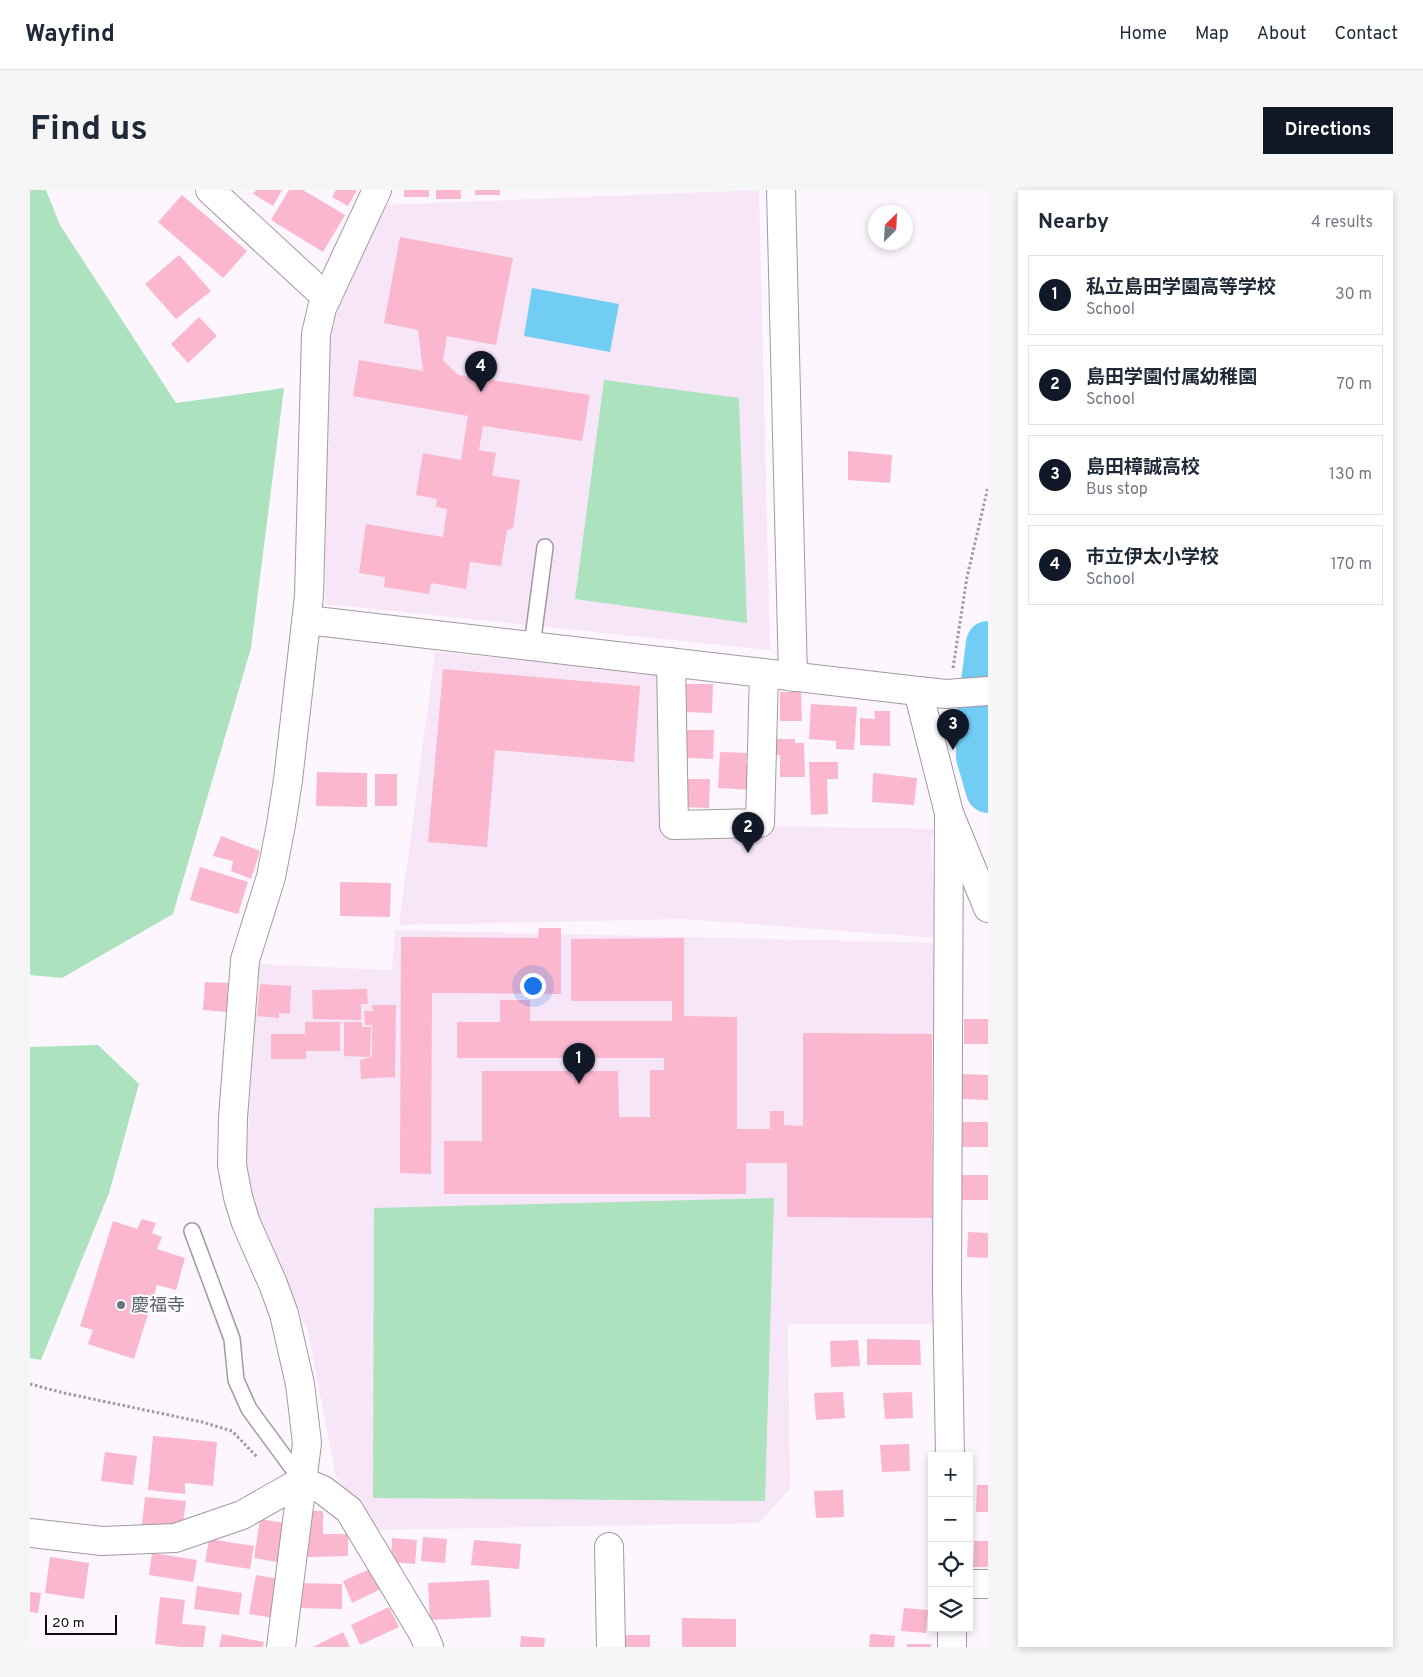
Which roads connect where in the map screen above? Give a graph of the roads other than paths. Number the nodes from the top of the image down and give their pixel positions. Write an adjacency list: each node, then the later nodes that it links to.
1 (210, 190): 4 (street)
2 (377, 190): 4 (street)
3 (780, 190): 10 (street)
4 (327, 298): 6 (street)
5 (545, 547): 7 (lane)
6 (307, 620): 7 (street); 17 (street)
7 (532, 646): 8 (street)
8 (671, 662): 9 (street); 9 (street)
9 (764, 673): 10 (street)
10 (793, 677): 11 (street)
11 (918, 691): 12 (street); 13 (street)
12 (988, 692)
13 (949, 813): 14 (street); 16 (street)
14 (988, 908)
15 (192, 1231): 17 (lane)
16 (950, 1452)
17 (296, 1485): 18 (street); 23 (street); 24 (street)
18 (30, 1533)
19 (608, 1547): 25 (street)
20 (973, 1584): 21 (street)
21 (988, 1584)
22 (952, 1632): 26 (street)
23 (281, 1647)
24 (429, 1647)
25 (611, 1647)
26 (952, 1647)

